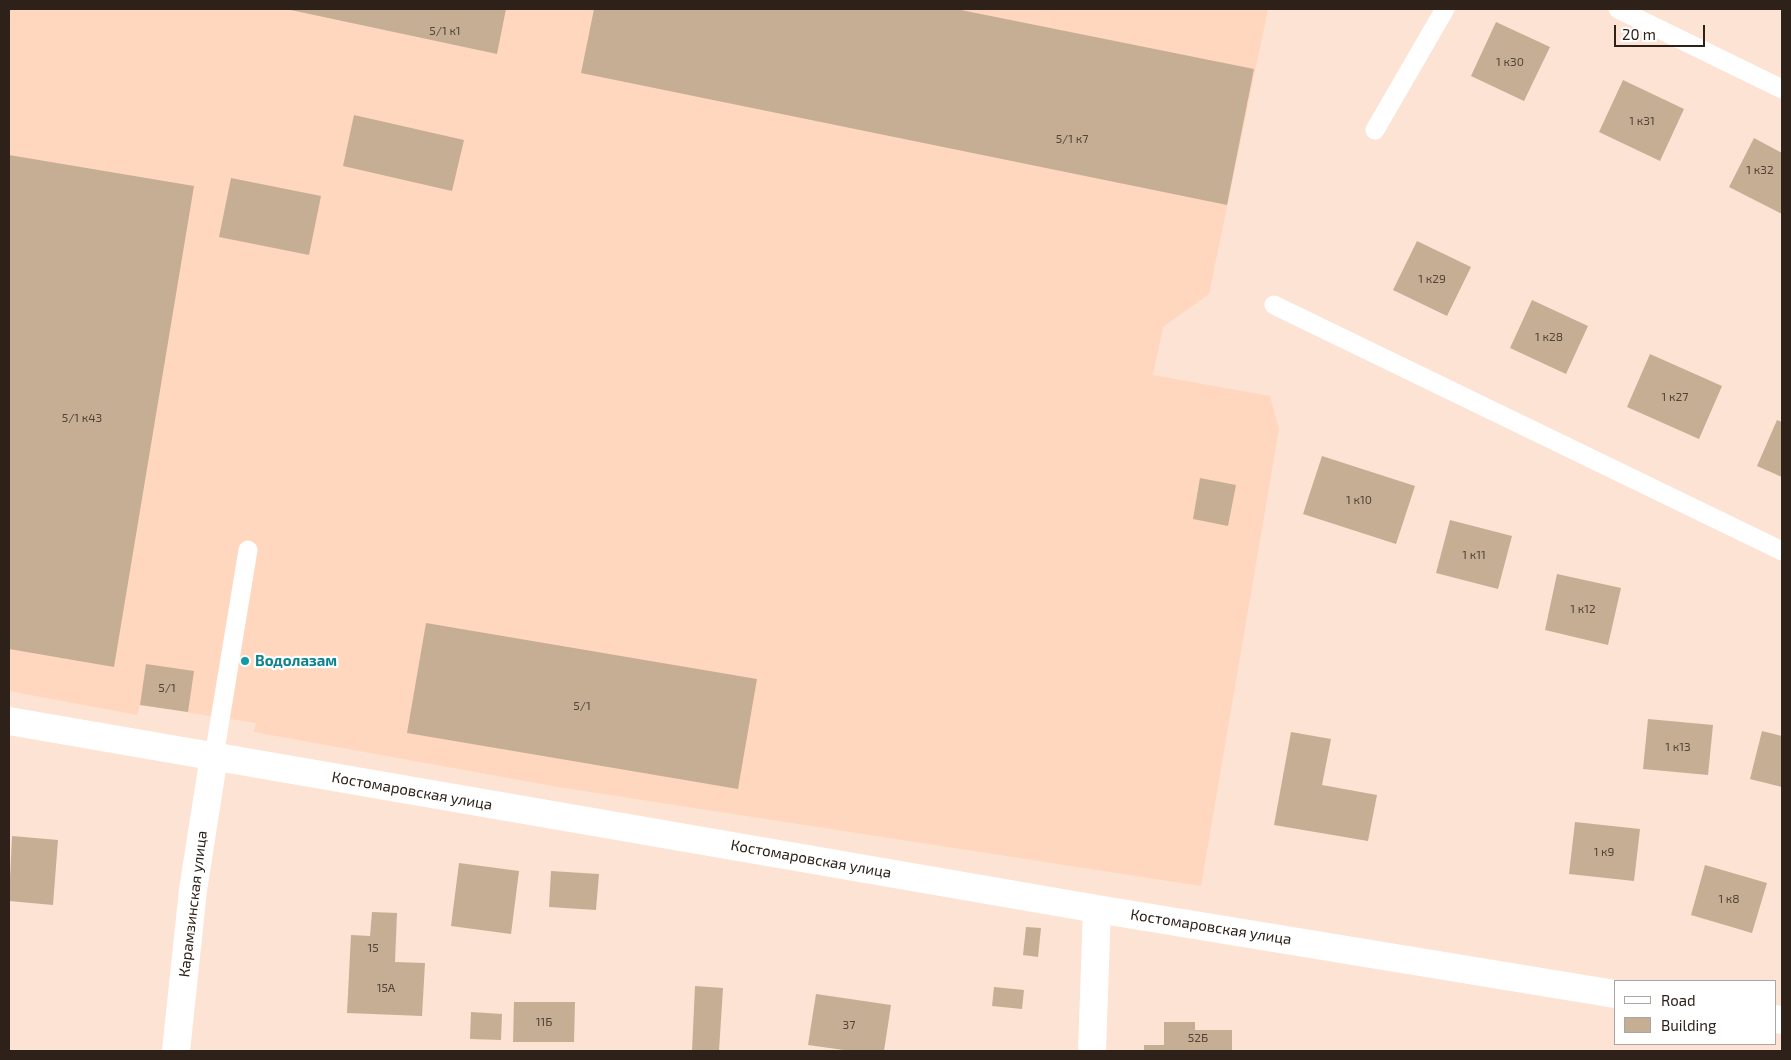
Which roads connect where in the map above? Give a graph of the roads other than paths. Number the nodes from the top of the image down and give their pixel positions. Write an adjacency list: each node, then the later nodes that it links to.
1 (1445, 9): 4 (lane)
2 (1618, 9): 3 (lane)
3 (1782, 89)
4 (1375, 130)
5 (1274, 305): 7 (lane)
6 (248, 550): 9 (lane)
7 (1782, 551)
8 (9, 720): 9 (street, Костомаровская улица)
9 (214, 756): 10 (street, Костомаровская улица); 12 (street, Карамзинская улица)
10 (1097, 908): 11 (street, Костомаровская улица); 13 (street)
11 (1614, 994)
12 (176, 1051)
13 (1092, 1051)

